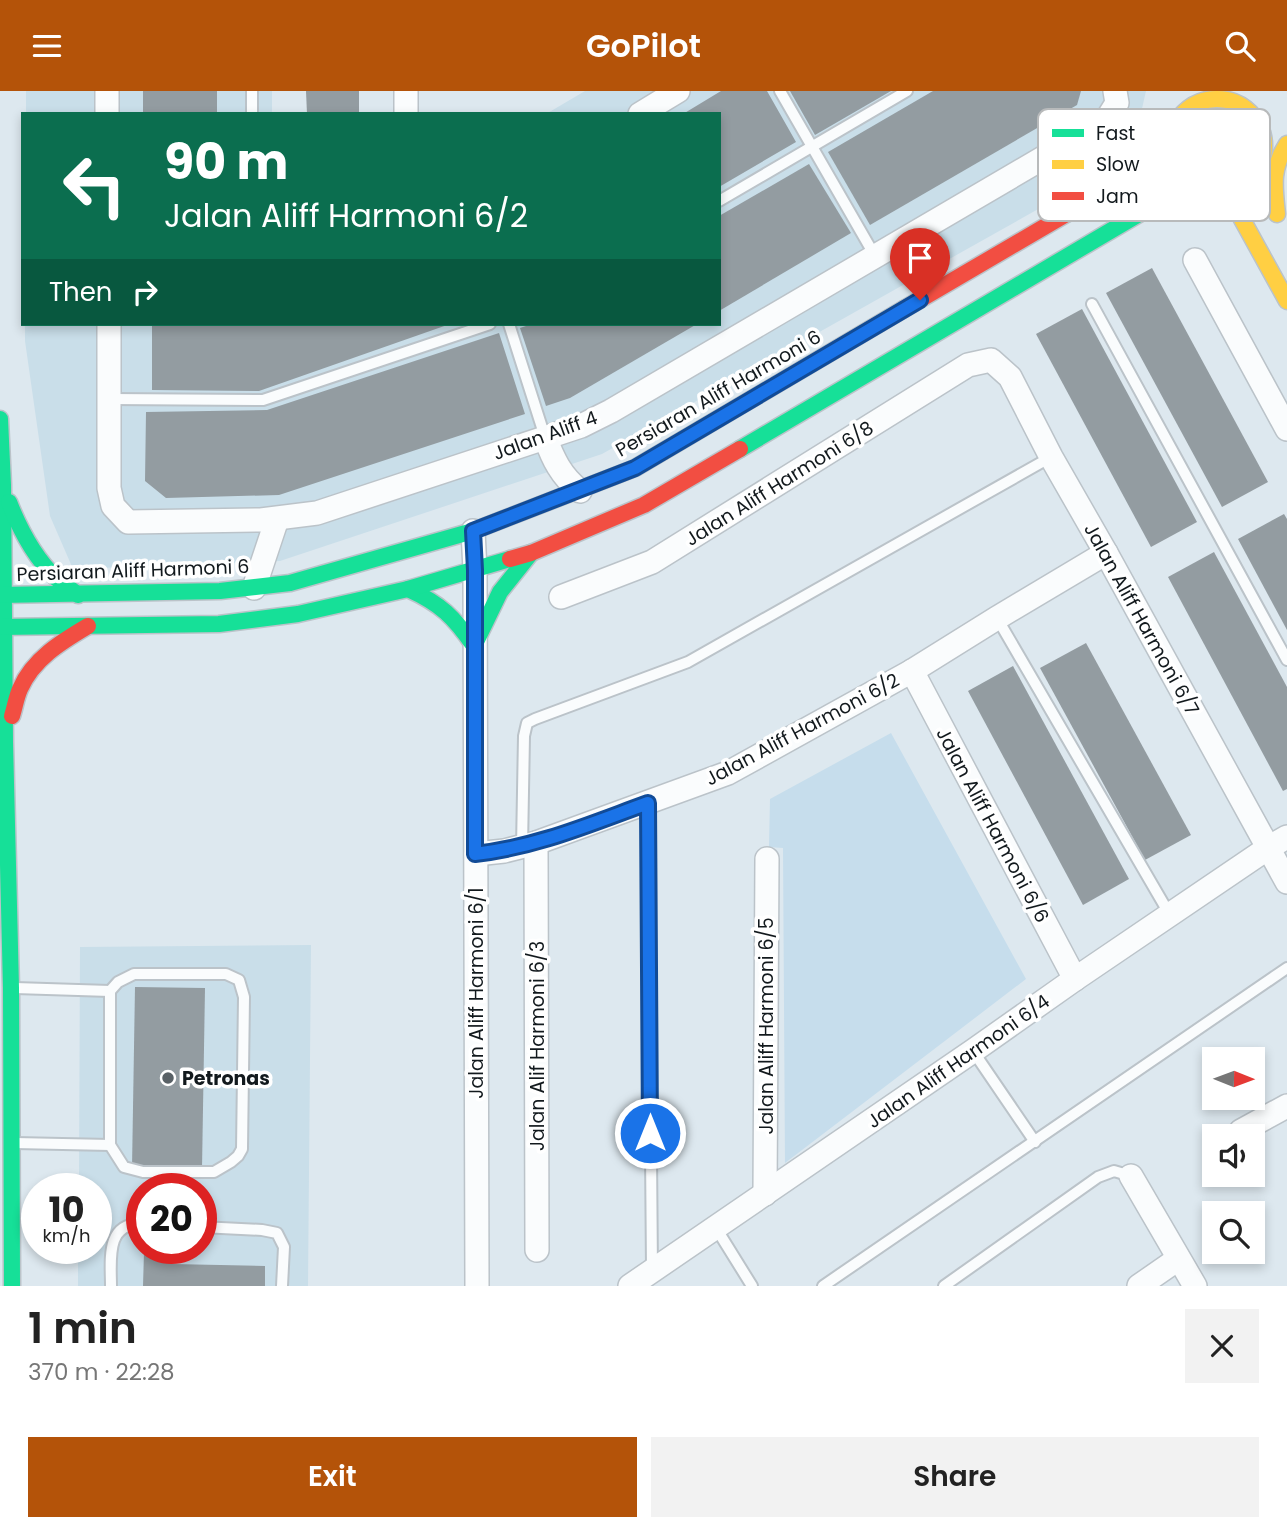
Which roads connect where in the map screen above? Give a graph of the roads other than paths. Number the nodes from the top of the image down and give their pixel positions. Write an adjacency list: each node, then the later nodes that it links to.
1 (107, 91): 12 (street)
2 (252, 91): 13 (lane)
3 (406, 91): 14 (street)
4 (677, 91): 15 (street)
5 (780, 91): 17 (lane)
6 (907, 91): 17 (lane)
7 (1115, 91): 9 (street, Jalan Aliff 4)
8 (1211, 95): 10 (street); 11 (street)
9 (1113, 109)
10 (1180, 109)
11 (1245, 109)
12 (107, 112)
13 (252, 112)
14 (406, 112)
15 (643, 112)
16 (1287, 144): 20 (street)
17 (812, 147): 19 (lane); 24 (lane)
18 (1038, 161): 24 (street, Jalan Aliff 4)
19 (721, 200)
20 (1270, 201)
21 (1054, 221): 38 (street, Persiaran Aliff Harmoni 6)
22 (1127, 221): 41 (street)
23 (1243, 221): 26 (street)
24 (875, 256): 35 (street, Jalan Aliff 4)
25 (1195, 260): 34 (street)
26 (1287, 301)
27 (1092, 304): 53 (lane)
28 (109, 326): 32 (street, Jalan Aliff 4)
29 (484, 326): 32 (lane)
30 (510, 326): 35 (lane)
31 (991, 360): 36 (street, Jalan Aliff Harmoni 6/7); 48 (street, Jalan Aliff Harmoni 6/8)
32 (110, 399): 39 (street, Jalan Aliff 4)
33 (0, 419): 37 (street)
34 (1287, 429)
35 (545, 437): 38 (street); 39 (street, Jalan Aliff 4)
36 (1051, 457): 42 (street, Jalan Aliff Harmoni 6/7); 58 (lane)
37 (3, 485): 46 (street); 47 (street)
38 (580, 491): 40 (street, Persiaran Aliff Harmoni 6)
39 (277, 519): 44 (street)
40 (473, 531): 43 (street, Jalan Aliff Harmoni 6/1); 44 (street, Persiaran Aliff Harmoni 6)
41 (531, 553): 43 (street); 52 (street)
42 (1106, 553): 49 (street, Jalan Aliff Harmoni 6/2); 57 (street, Jalan Aliff Harmoni 6/7)
43 (475, 570): 45 (street); 52 (street, Jalan Aliff Harmoni 6/1)
44 (254, 587): 46 (street, Persiaran Aliff Harmoni 6)
45 (408, 589): 51 (street); 52 (street)
46 (78, 594): 47 (street, Persiaran Aliff Harmoni 6)
47 (2, 595): 50 (street)
48 (561, 597)
49 (997, 618): 54 (street, Jalan Aliff Harmoni 6/2); 62 (lane)
50 (2, 627): 51 (street); 55 (street)
51 (88, 627): 55 (street)
52 (474, 646): 59 (street, Jalan Aliff Harmoni 6/1)
53 (1287, 660)
54 (912, 671): 56 (street, Jalan Aliff Harmoni 6/2); 64 (street, Jalan Aliff Harmoni 6/6)
55 (5, 742): 65 (street)
56 (648, 803): 58 (street, Jalan Aliff Harmoni 6/2); 80 (lane)
57 (1278, 843): 61 (street, Jalan Aliff Harmoni 6/7); 62 (street, Jalan Aliff Harmoni 6/4)
58 (529, 845): 59 (street, Jalan Aliff Harmoni 6/2); 78 (street, Jalan Alif Harmoni 6/3)
59 (475, 854): 84 (street, Jalan Aliff Harmoni 6/1)
60 (767, 859): 74 (street, Jalan Aliff Harmoni 6/5)
61 (1287, 882)
62 (1170, 915): 64 (street, Jalan Aliff Harmoni 6/4)
63 (1287, 968): 70 (lane)
64 (1074, 979): 67 (street, Jalan Aliff Harmoni 6/4)
65 (11, 988): 66 (lane); 71 (street)
66 (110, 991): 72 (lane); 72 (lane)
67 (973, 1052): 70 (lane); 74 (street, Jalan Aliff Harmoni 6/4)
68 (1287, 1106): 69 (street)
69 (1254, 1124)
70 (1035, 1142): 87 (lane)
71 (11, 1143): 72 (lane); 81 (street)
72 (110, 1145)
73 (1132, 1176): 79 (street); 88 (lane)
74 (765, 1194): 77 (street, Jalan Aliff Harmoni 6/4)
75 (126, 1226): 82 (lane)
76 (217, 1228): 83 (lane)
77 (716, 1228): 80 (street, Jalan Aliff Harmoni 6/4); 86 (lane)
78 (537, 1250)
79 (1178, 1259): 89 (street); 90 (street)
80 (652, 1271): 85 (street, Jalan Aliff Harmoni 6/4)
81 (12, 1286)
82 (111, 1286)
83 (282, 1286)
84 (477, 1286)
85 (630, 1286)
86 (752, 1286)
87 (823, 1286)
88 (944, 1286)
89 (1139, 1286)
90 (1195, 1286)

